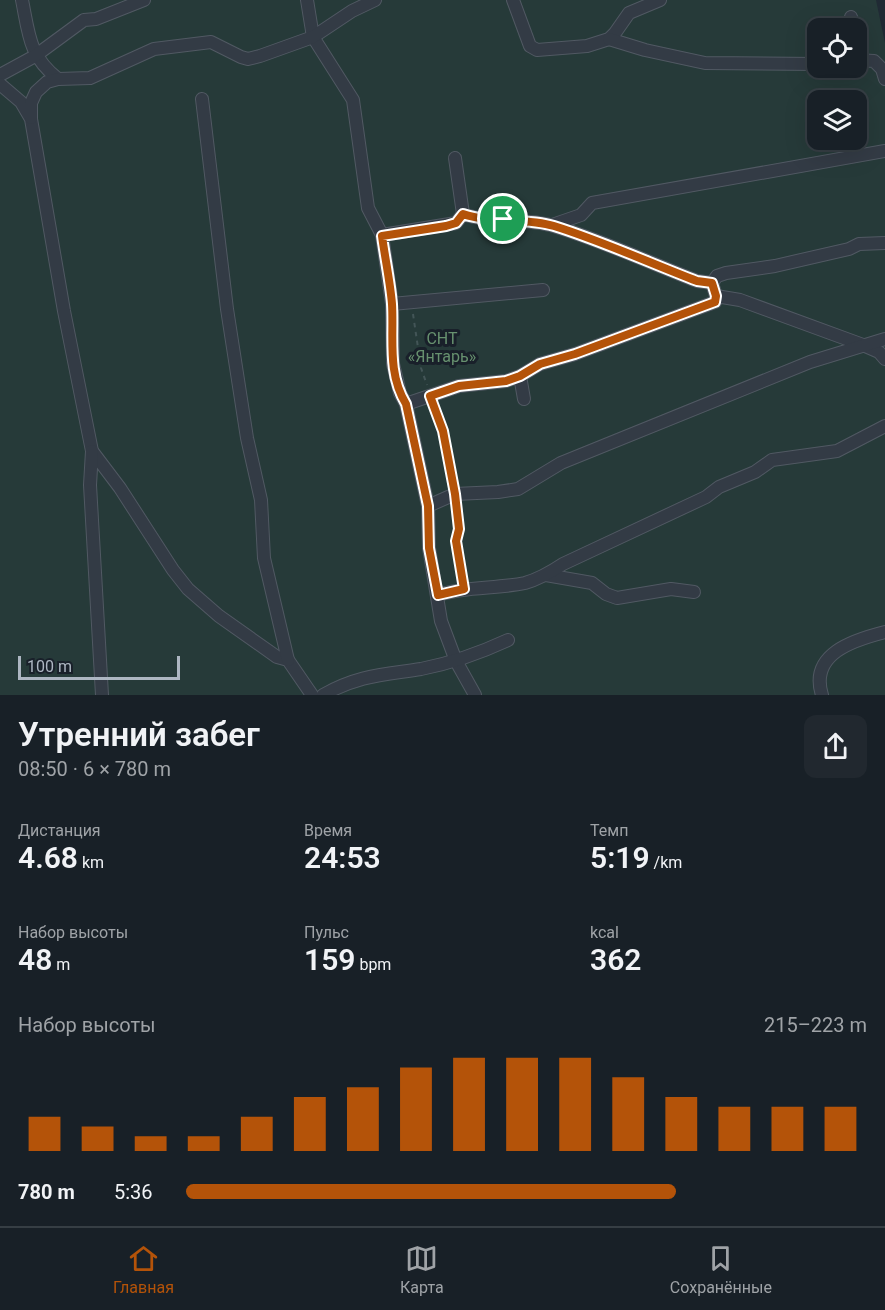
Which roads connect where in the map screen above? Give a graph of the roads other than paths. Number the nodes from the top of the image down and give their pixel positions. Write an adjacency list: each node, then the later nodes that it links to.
1 (22, 0): 9 (street)
2 (144, 0): 9 (street)
3 (307, 0): 7 (street)
4 (375, 0): 7 (street)
5 (513, 0): 8 (street)
6 (660, 0): 8 (street)
7 (313, 38): 13 (street); 23 (street)
8 (609, 39): 11 (street)
9 (35, 56): 12 (street); 13 (street); 16 (street)
10 (867, 59): 14 (street)
11 (807, 64)
12 (0, 75)
13 (58, 79): 16 (street)
14 (885, 79)
15 (0, 84): 18 (street)
16 (36, 92): 18 (street)
17 (202, 99): 43 (street)
18 (31, 119): 36 (street)
19 (885, 151): 22 (street)
20 (455, 158): 21 (street)
21 (463, 214): 22 (street); 23 (street)
22 (552, 225): 25 (street)
23 (382, 236): 28 (street)
24 (885, 243): 25 (street)
25 (712, 283): 27 (street)
26 (543, 290): 28 (street)
27 (716, 296): 30 (street); 32 (street)
28 (392, 304): 34 (street)
29 (885, 339): 30 (street)
30 (863, 345): 31 (street); 37 (street)
31 (885, 358)
32 (520, 376): 33 (street); 34 (street)
33 (524, 399)
34 (406, 404): 37 (street)
35 (885, 426): 38 (street)
36 (92, 451): 43 (street); 45 (street)
37 (428, 506): 40 (street)
38 (546, 575): 39 (street); 40 (street)
39 (694, 592)
40 (438, 595): 44 (street)
41 (885, 632): 49 (street)
42 (508, 640): 44 (street)
43 (288, 660): 46 (street)
44 (456, 661): 47 (street); 48 (street)
45 (102, 695)
46 (312, 695)
47 (323, 695)
48 (475, 695)
49 (822, 695)

